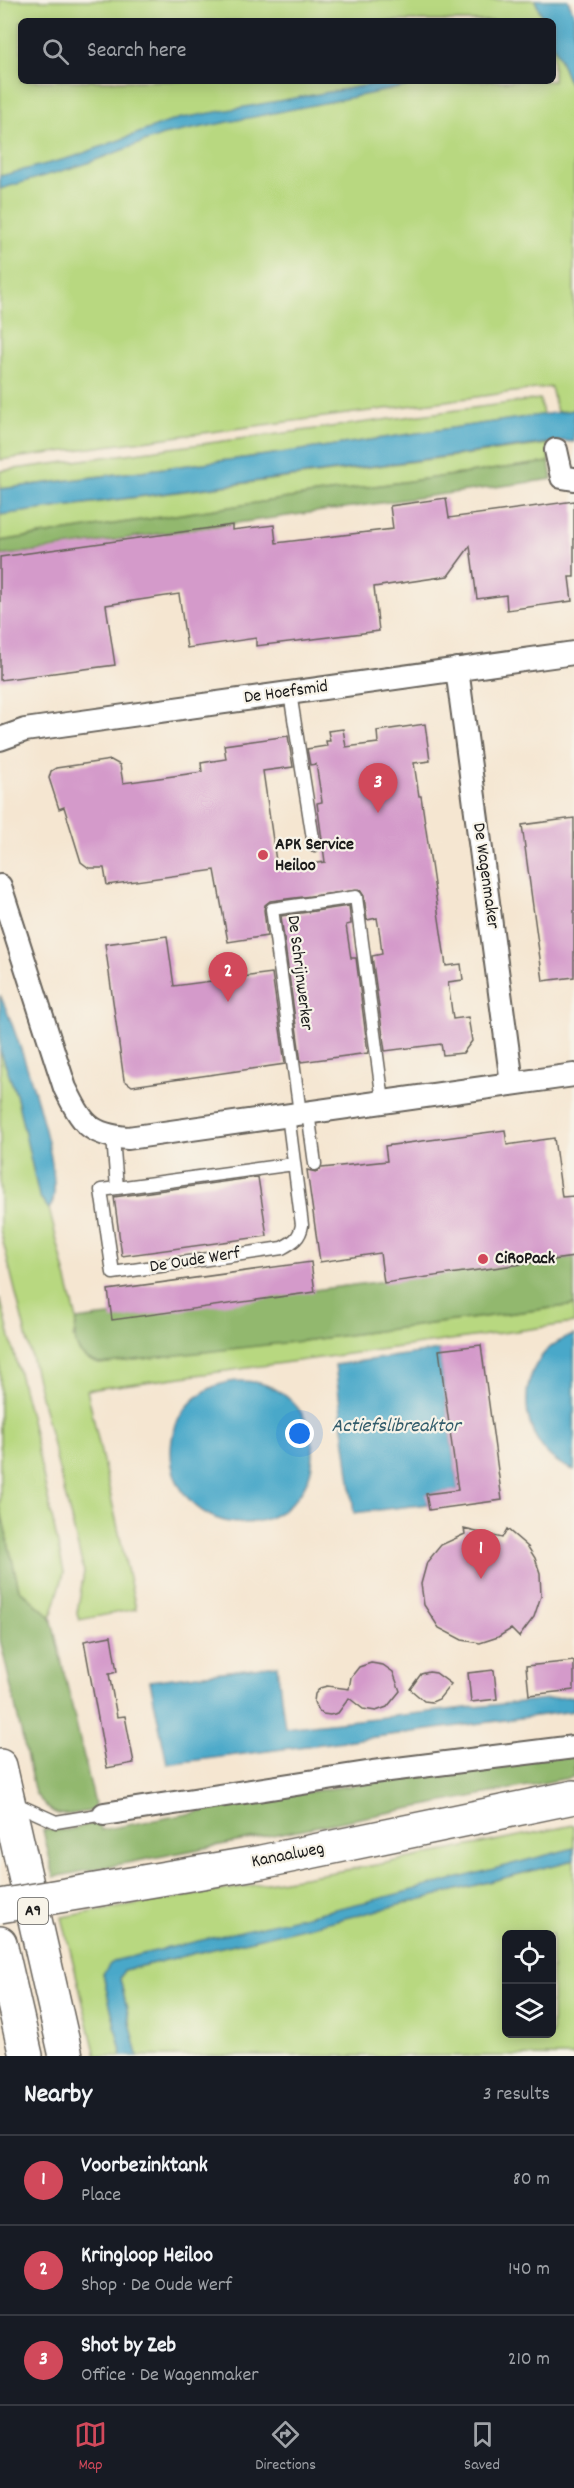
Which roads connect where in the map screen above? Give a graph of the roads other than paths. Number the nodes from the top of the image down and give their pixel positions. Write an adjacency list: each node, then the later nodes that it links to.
1 (556, 450): 2 (street)
2 (574, 479)
3 (574, 653): 4 (street, De Hoefsmid)
4 (457, 669): 5 (street, De Hoefsmid); 10 (street, De Wagenmaker)
5 (290, 693): 6 (street, De Hoefsmid); 7 (lane)
6 (0, 739)
7 (314, 845)
8 (0, 886): 13 (street)
9 (574, 1075): 10 (street)
10 (512, 1083): 11 (street)
11 (383, 1101): 12 (street); 12 (lane, De Schrijnwerker)
12 (299, 1113): 13 (street); 14 (lane, De Oude Werf); 15 (lane)
13 (112, 1137): 16 (lane)
14 (294, 1164): 16 (lane); 16 (lane, De Oude Werf)
15 (315, 1164)
16 (117, 1188)
17 (574, 1747): 21 (street)
18 (0, 1766): 20 (main road, A9)
19 (574, 1797): 22 (main road, Kanaalweg, bridge)
20 (8, 1800): 21 (lane); 25 (main road, A9)
21 (104, 1814)
22 (0, 1906)
23 (0, 1943): 24 (main road, A9)
24 (26, 2056)
25 (66, 2056)

